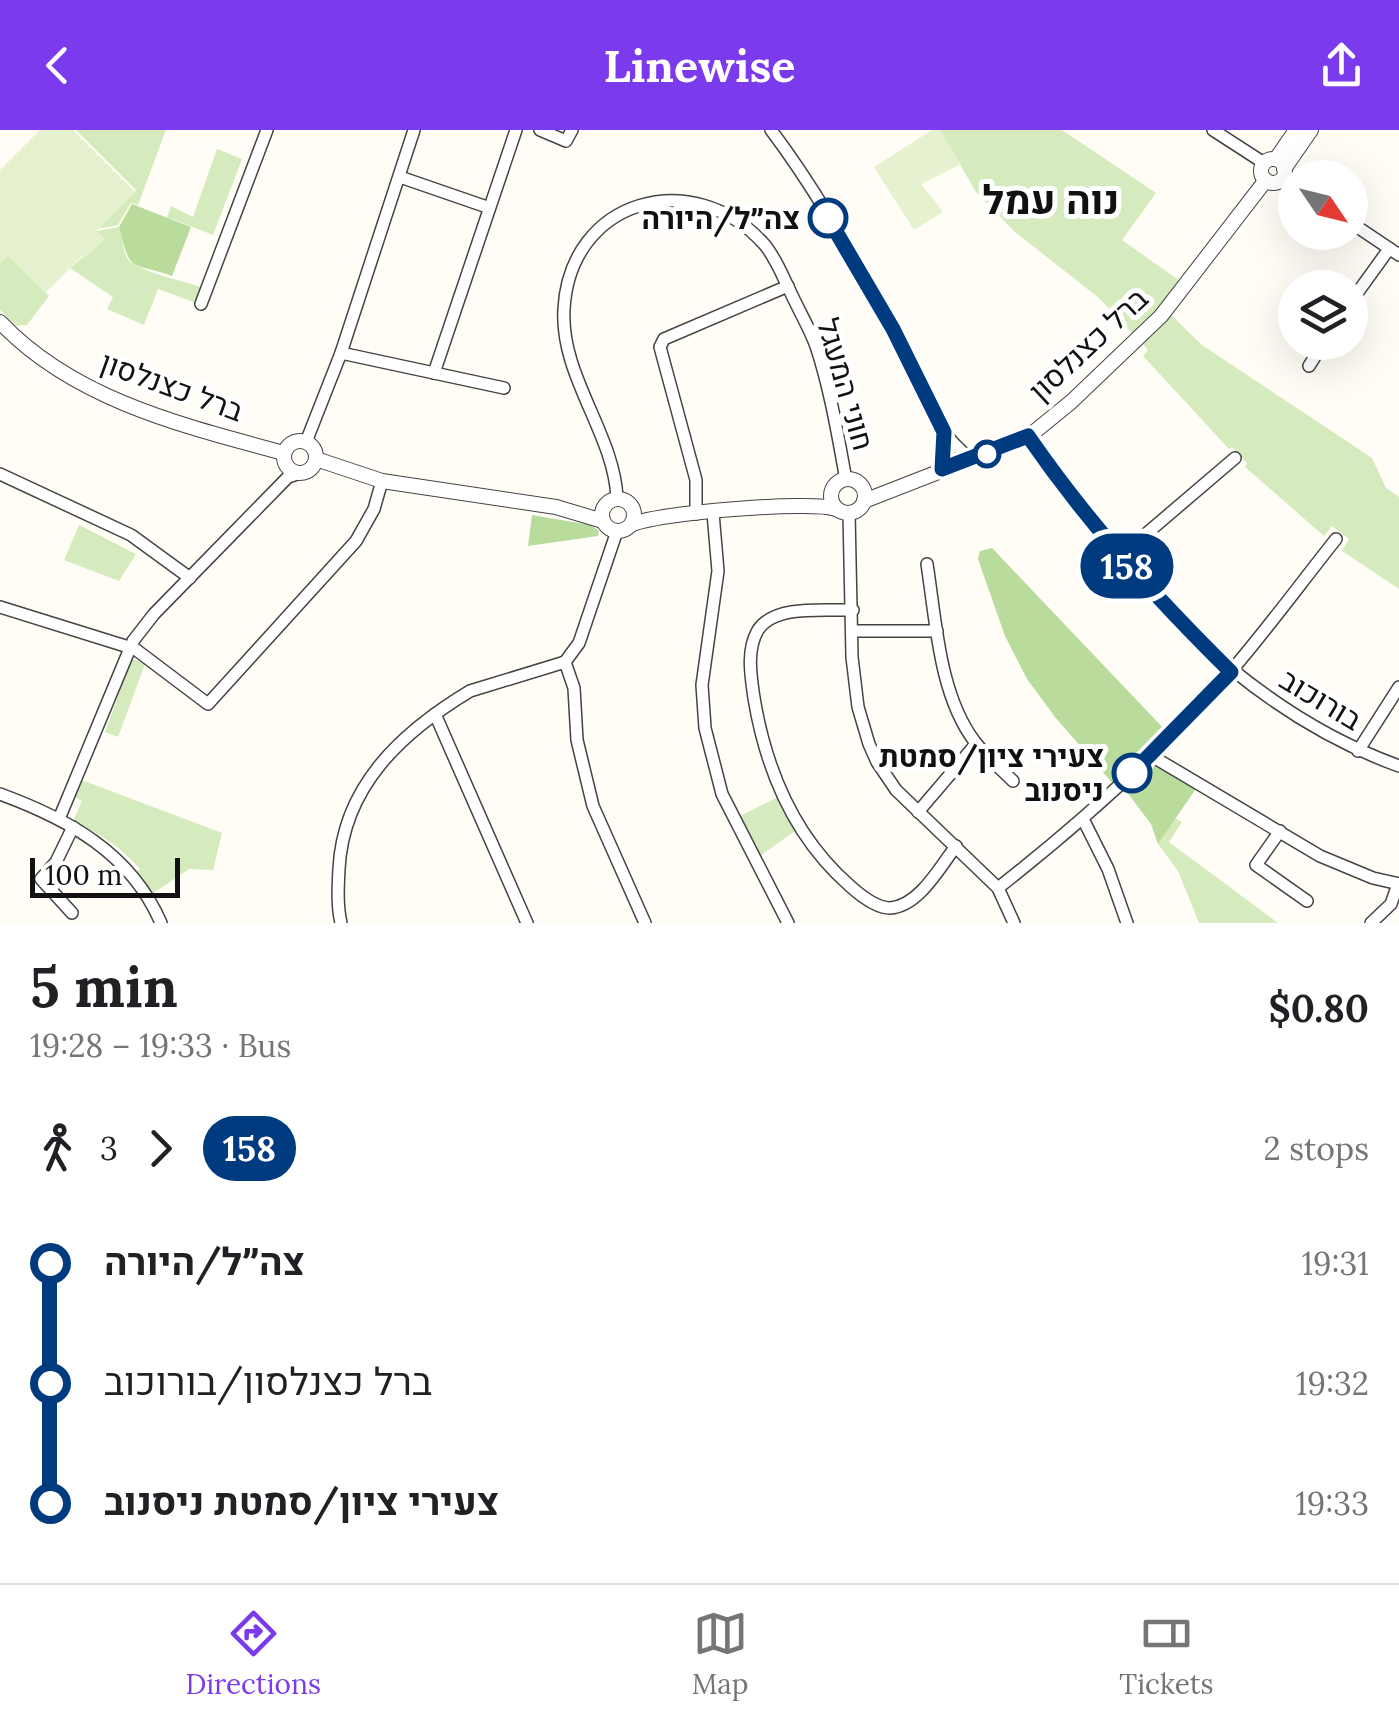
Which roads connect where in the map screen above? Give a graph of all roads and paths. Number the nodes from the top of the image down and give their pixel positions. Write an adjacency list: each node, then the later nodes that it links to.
1 (267, 130): 20 (street)
2 (414, 130): 14 (street)
3 (516, 130): 15 (street)
4 (540, 130): 5 (street)
5 (572, 130)
6 (771, 130): 27 (street)
7 (1214, 130): 12 (street)
8 (1296, 130): 10 (street)
9 (1311, 130): 11 (street)
10 (1285, 160)
11 (1288, 160)
12 (1278, 168)
13 (1278, 171): 28 (street, ברל כצנלסון)
14 (400, 177): 15 (street); 22 (street)
15 (487, 207): 25 (street)
16 (1368, 234): 17 (street)
17 (1394, 252): 18 (street)
18 (1368, 282)
19 (788, 286): 37 (street, חוני המעגל); 41 (street, חוני המעגל); 46 (street)
20 (202, 304)
21 (0, 322): 30 (street, ברל כצנלסון)
22 (341, 353): 25 (street); 29 (street)
23 (1313, 360): 24 (street)
24 (1309, 366)
25 (434, 373): 26 (street)
26 (504, 388)
27 (944, 432): 32 (street); 34 (street)
28 (1028, 436): 32 (street, ברל כצנלסון); 51 (street, בורוכוב)
29 (306, 442): 30 (street); 33 (street)
30 (284, 454): 35 (street)
31 (1236, 458): 51 (street)
32 (972, 459): 34 (street, ברל כצנלסון)
33 (316, 460): 35 (street); 38 (street)
34 (942, 469): 40 (street, ברל כצנלסון)
35 (300, 473): 53 (street)
36 (0, 474): 53 (street)
37 (846, 480): 39 (street); 40 (street)
38 (382, 481): 43 (street); 58 (street)
39 (832, 489): 42 (street); 44 (street)
40 (862, 493): 44 (street, ברל כצנלסון)
41 (618, 502): 43 (street); 47 (street); 48 (street); 49 (street)
42 (800, 504): 44 (street); 45 (street)
43 (556, 507): 48 (street)
44 (843, 511): 55 (street)
45 (713, 513): 46 (street); 83 (street)
46 (696, 514): 47 (street)
47 (670, 516): 49 (street)
48 (603, 522): 49 (street)
49 (624, 528): 59 (street)
50 (1336, 539): 60 (street)
51 (1119, 557): 60 (street, בורוכוב)
52 (927, 564): 57 (street)
53 (190, 578): 58 (street)
54 (0, 607): 58 (street)
55 (852, 610): 56 (street); 74 (street)
56 (854, 631): 57 (street); 69 (street)
57 (938, 632): 63 (street)
58 (129, 647): 70 (street)
59 (565, 662): 62 (street); 82 (street)
60 (1231, 672): 64 (street, בורוכוב); 65 (street)
61 (1399, 686): 64 (street)
62 (435, 714): 80 (street); 81 (street)
63 (976, 744): 67 (street); 69 (street)
64 (1358, 751): 66 (street, בורוכוב)
65 (1150, 756): 71 (street); 73 (street)
66 (1399, 766)
67 (1014, 781)
68 (0, 794): 70 (street)
69 (918, 812): 74 (street)
70 (59, 819): 72 (street)
71 (1084, 821): 76 (street); 85 (street)
72 (73, 827): 78 (street); 79 (street)
73 (1280, 832): 75 (street); 77 (street)
74 (956, 846): 76 (street)
75 (1399, 884): 86 (street)
76 (998, 888): 84 (street)
77 (1306, 901)
78 (72, 913)
79 (161, 923)
80 (342, 923)
81 (527, 923)
82 (645, 923)
83 (788, 923)
84 (1014, 923)
85 (1127, 923)
86 (1371, 923)

